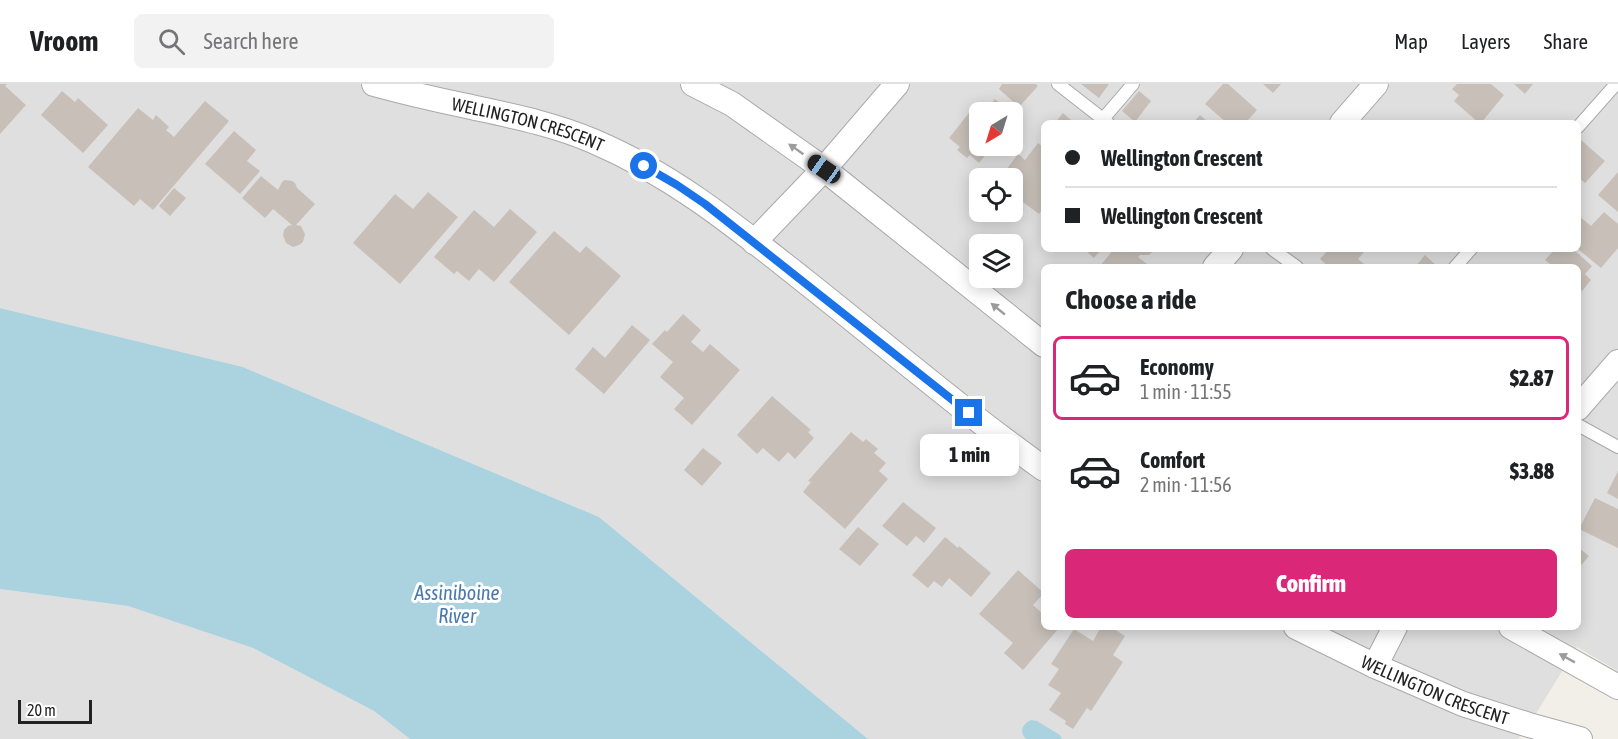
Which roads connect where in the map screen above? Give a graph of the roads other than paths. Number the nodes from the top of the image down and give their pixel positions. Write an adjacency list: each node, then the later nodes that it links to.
1 (374, 84): 8 (street, WELLINGTON CRESCENT)
2 (693, 84): 13 (street, one-way to 2)
3 (897, 84): 13 (street)
4 (1058, 84): 9 (lane)
5 (1133, 84): 10 (lane)
6 (1376, 84): 11 (street)
7 (1616, 84): 12 (lane)
8 (433, 91): 14 (street, WELLINGTON CRESCENT)
9 (1105, 120)
10 (1107, 120)
11 (1345, 120)
12 (1581, 124)
13 (824, 169): 14 (street); 21 (street, one-way to 13)
14 (754, 242): 26 (street, WELLINGTON CRESCENT)
15 (1228, 252): 18 (street)
16 (1276, 252): 19 (lane)
17 (1468, 252): 20 (lane)
18 (1218, 264)
19 (1293, 264)
20 (1458, 264)
21 (1041, 343)
22 (1618, 362): 23 (street)
23 (1581, 405)
24 (1581, 427): 25 (lane)
25 (1618, 447)
26 (1041, 466)
27 (1302, 630): 30 (street, WELLINGTON CRESCENT)
28 (1393, 630): 30 (street)
29 (1516, 630): 31 (street, one-way to 29)
30 (1375, 666): 32 (street, WELLINGTON CRESCENT)
31 (1618, 687)
32 (1580, 739)

